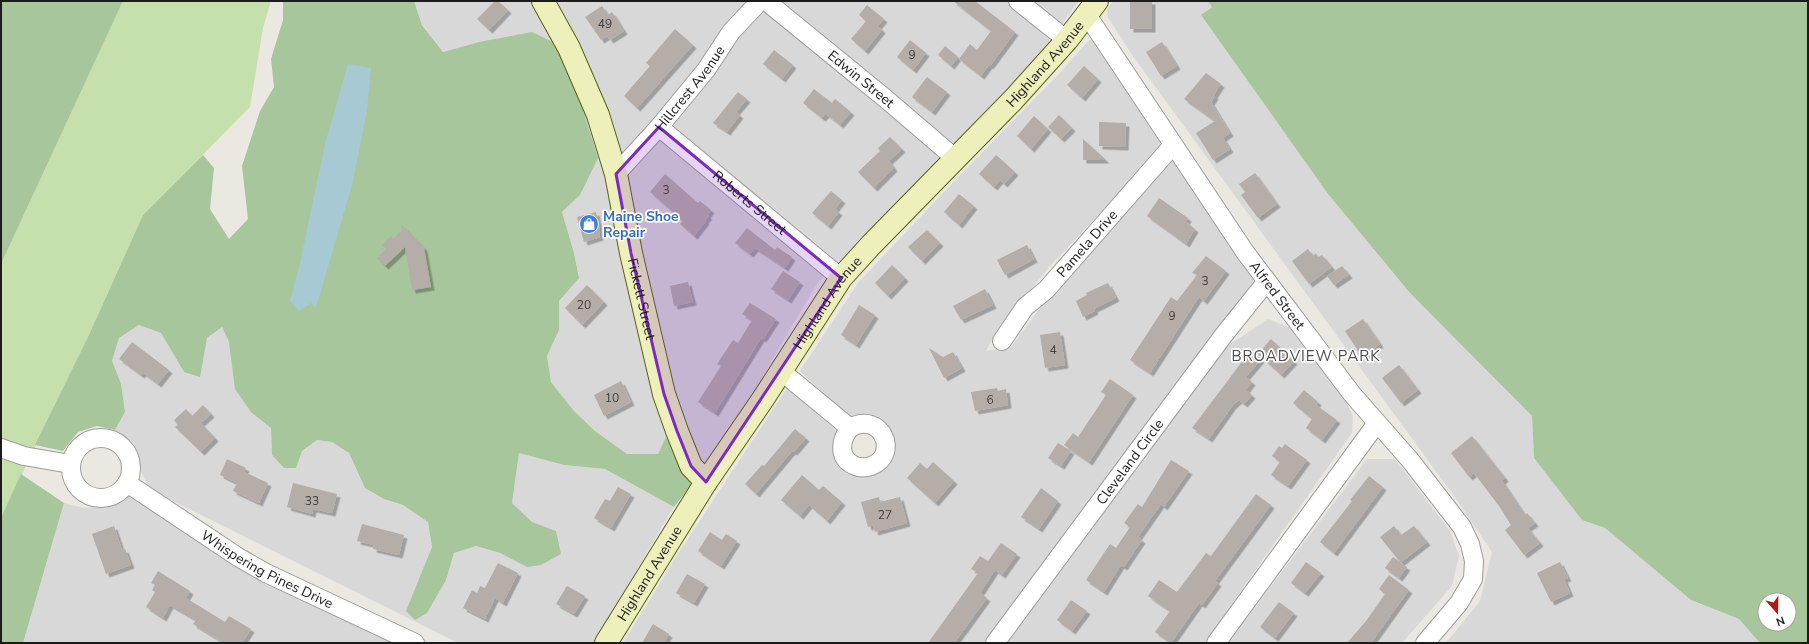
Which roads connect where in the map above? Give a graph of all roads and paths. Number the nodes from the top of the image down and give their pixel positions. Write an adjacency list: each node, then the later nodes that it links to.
1 (543, 1): 10 (street, Fickett Street)
2 (760, 1): 7 (street, Hillcrest Avenue)
3 (766, 1): 9 (street, Edwin Street)
4 (1018, 1): 6 (street)
5 (1092, 8): 6 (street, Highland Avenue); 8 (street, Alfred Street)
6 (1067, 40): 9 (street, Highland Avenue)
7 (658, 127): 10 (street, Hillcrest Avenue); 11 (street, Roberts Street)
8 (1173, 146): 12 (street, Alfred Street); 13 (street, Pamela Drive)
9 (956, 159): 11 (street, Highland Avenue)
10 (616, 174): 19 (street, Fickett Street)
11 (841, 278): 14 (street, Highland Avenue)
12 (1267, 280): 15 (street, Alfred Street); 23 (street, Cleveland Circle)
13 (1002, 341)
14 (781, 371): 16 (street); 19 (street, Highland Avenue)
15 (1377, 423): 24 (street); 25 (street, Alfred Street)
16 (850, 428)
17 (1, 448): 18 (street)
18 (70, 464): 20 (street); 20 (street)
19 (706, 482): 22 (street, Highland Avenue)
20 (127, 483): 21 (street, Whispering Pines Drive)
21 (414, 643)
22 (606, 643)
23 (994, 643)
24 (1216, 643)
25 (1425, 643)

